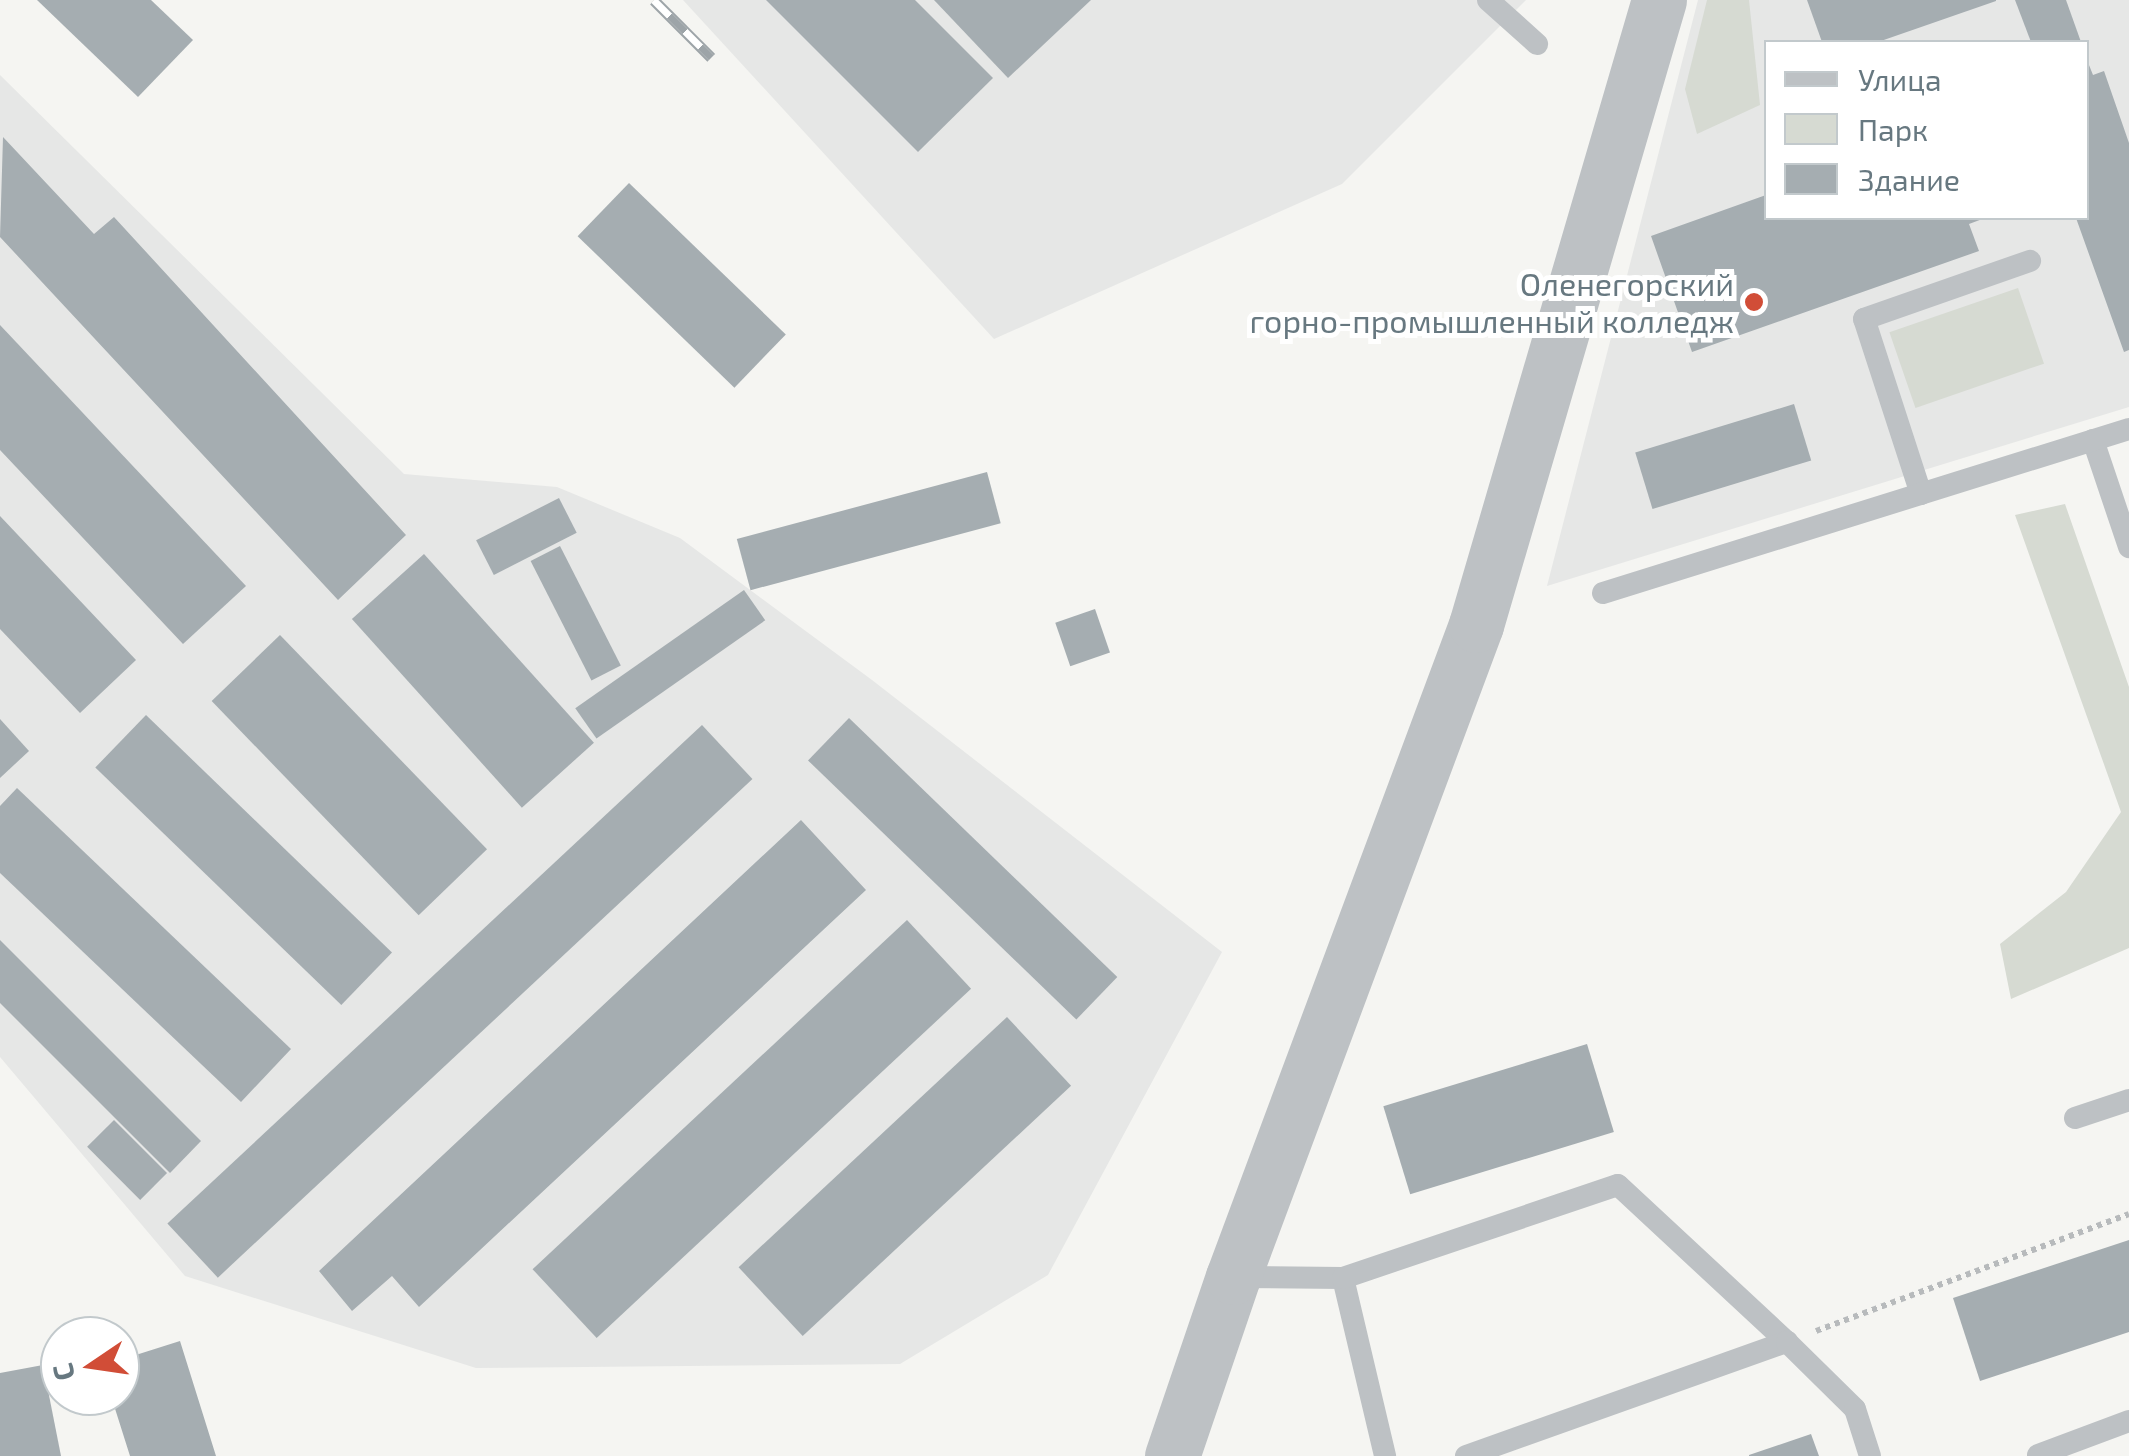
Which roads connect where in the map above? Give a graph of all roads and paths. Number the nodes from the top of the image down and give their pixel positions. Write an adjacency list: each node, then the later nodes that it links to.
1 (1488, 0): 3 (lane)
2 (1660, 0): 13 (street)
3 (1537, 44)
4 (2030, 261): 7 (lane)
5 (2129, 429): 6 (lane)
6 (2093, 440): 7 (lane); 8 (lane)
7 (1921, 494): 9 (lane)
8 (2129, 548)
9 (1603, 593)
10 (2129, 1100): 11 (lane)
11 (2075, 1118)
12 (2129, 1214): 15 (path)
13 (1233, 1278): 14 (lane); 17 (street)
14 (1343, 1278): 15 (lane); 18 (lane)
15 (1787, 1342): 19 (lane); 20 (lane)
16 (2129, 1421): 21 (lane)
17 (1172, 1456)
18 (1386, 1456)
19 (1466, 1456)
20 (1870, 1456)
21 (2038, 1456)

